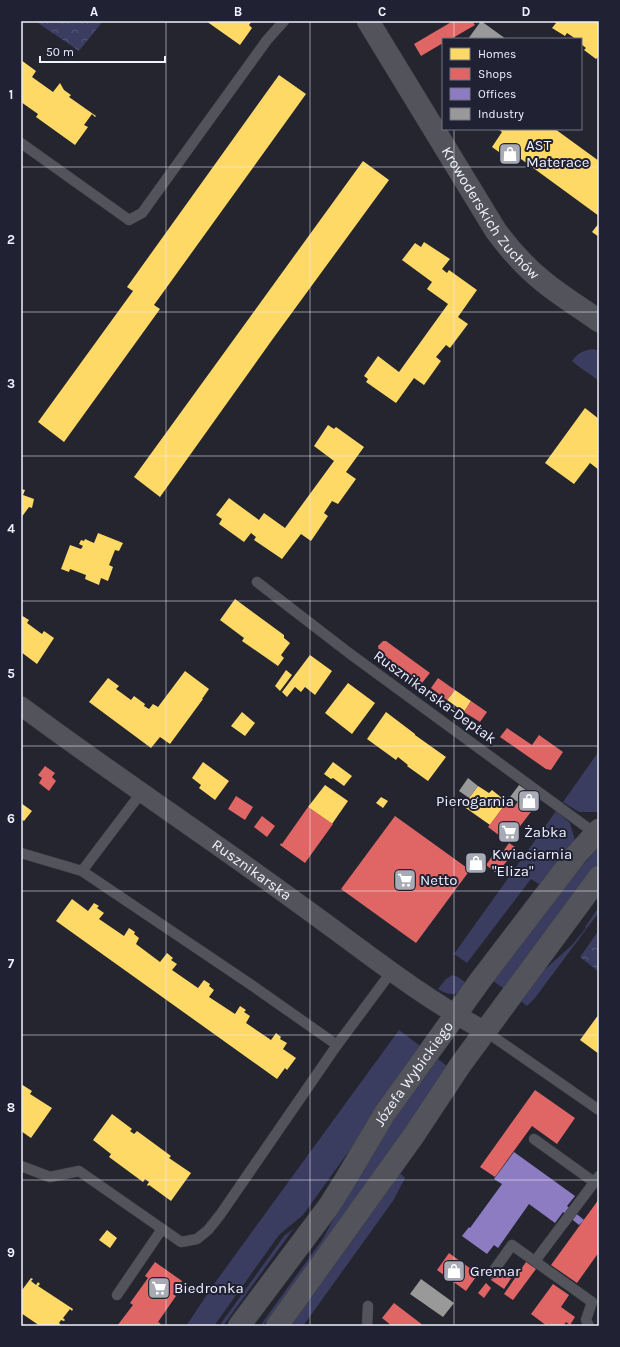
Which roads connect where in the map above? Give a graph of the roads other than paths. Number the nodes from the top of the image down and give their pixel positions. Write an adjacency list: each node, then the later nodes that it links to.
1 (284, 21): 3 (lane)
2 (368, 21): 4 (street, Krowoderskich Zuchów)
3 (21, 143)
4 (599, 321)
5 (257, 582): 8 (lane, Rusznikarska-Deptak)
6 (21, 706): 7 (street, Rusznikarska)
7 (141, 793): 10 (lane); 12 (street, Rusznikarska)
8 (597, 832): 13 (street, Józefa Wybickiego)
9 (21, 853): 10 (lane)
10 (82, 871): 15 (lane)
11 (599, 877): 14 (street)
12 (392, 971): 13 (street, Rusznikarska); 15 (lane)
13 (456, 1015): 14 (street, Rusznikarska); 25 (street, Józefa Wybickiego)
14 (485, 1031): 16 (lane); 26 (street)
15 (337, 1045): 20 (lane)
16 (599, 1110)
17 (534, 1139): 19 (lane)
18 (21, 1166): 20 (lane)
19 (597, 1179): 21 (lane)
20 (162, 1229): 23 (lane)
21 (535, 1262): 22 (lane); 28 (lane)
22 (492, 1273)
23 (117, 1295)
24 (368, 1306): 27 (lane)
25 (239, 1326)
26 (277, 1326)
27 (367, 1326)
28 (589, 1326)

